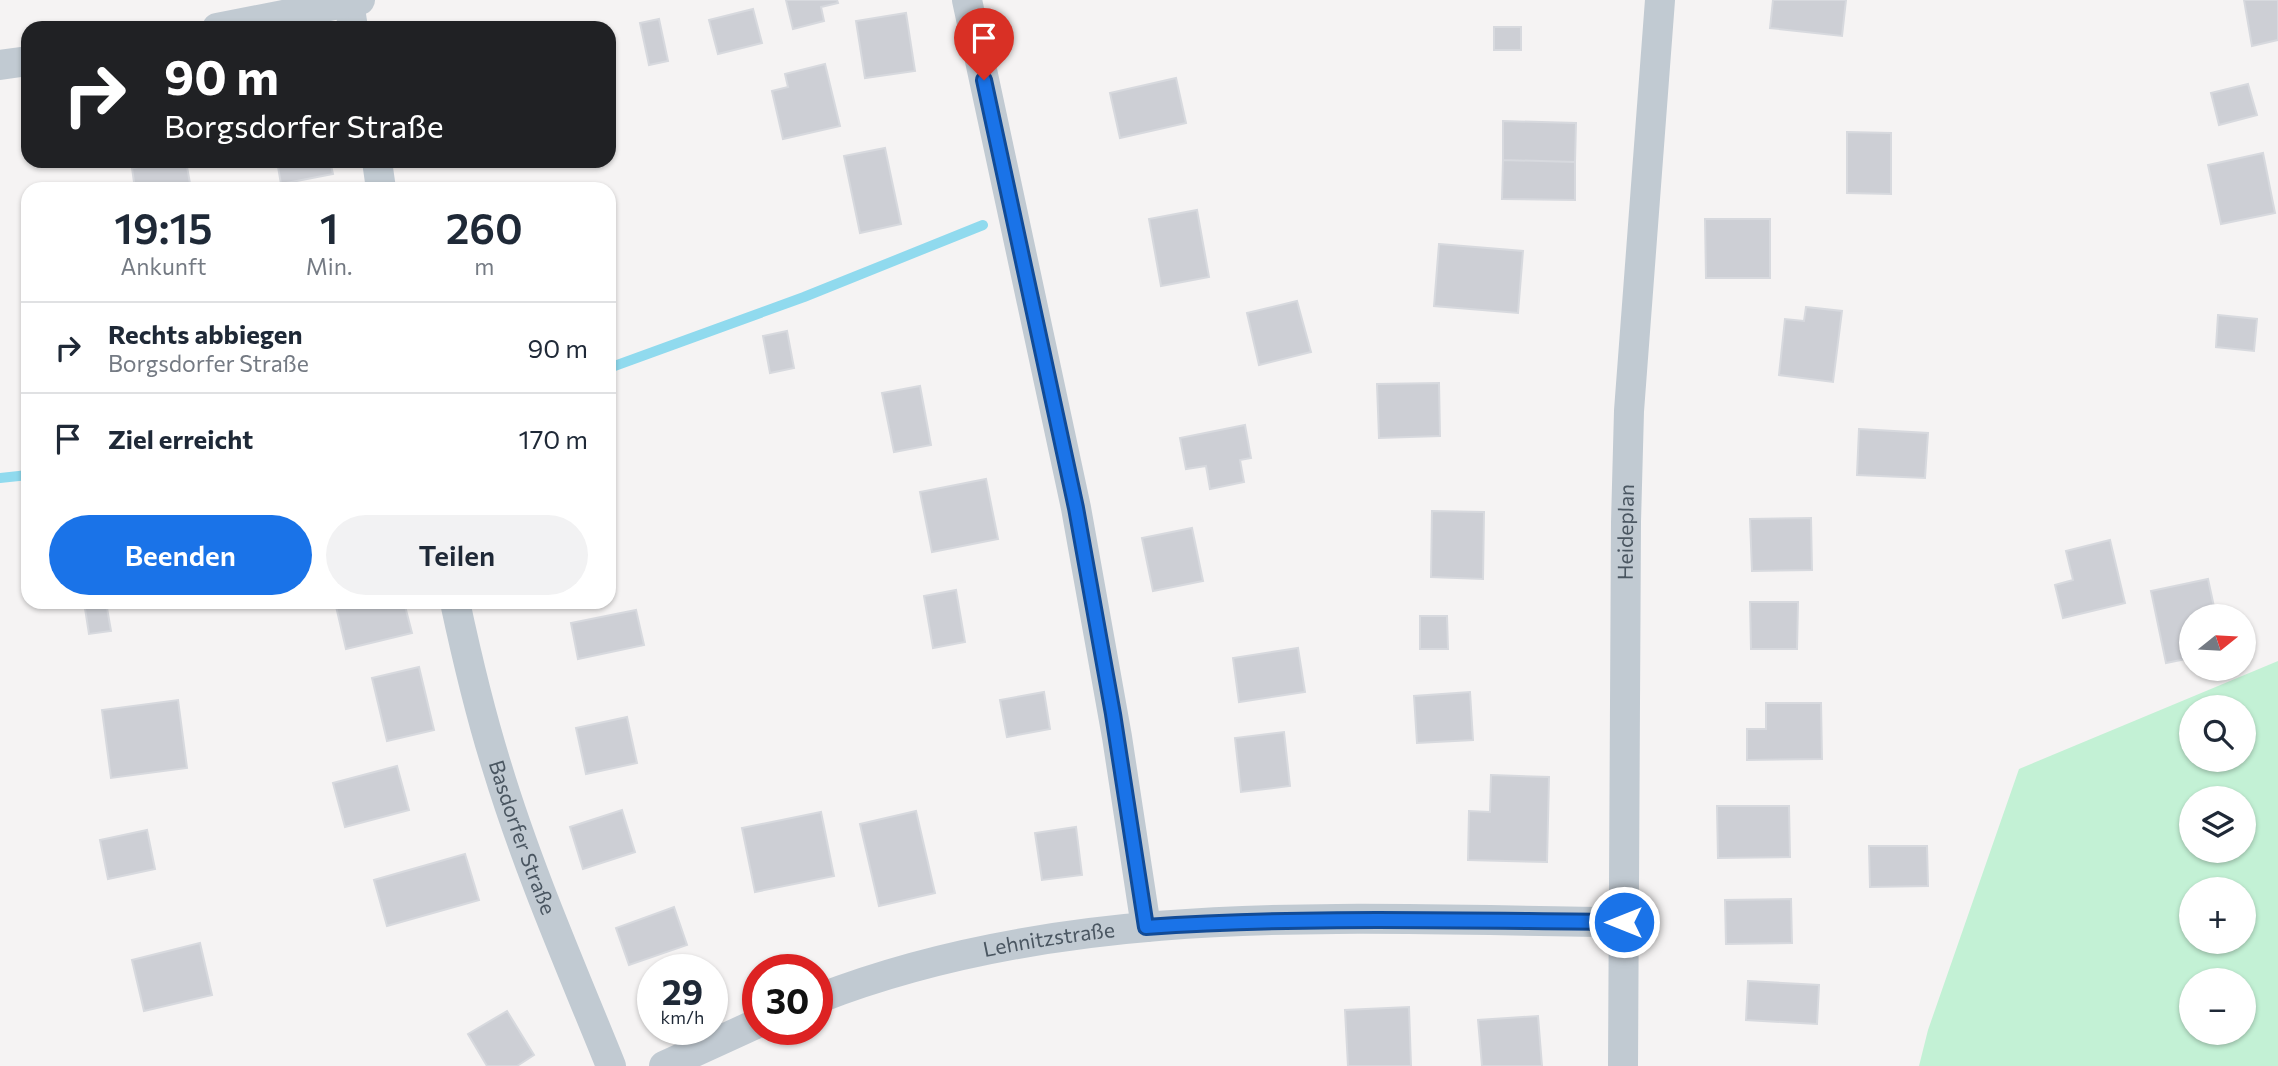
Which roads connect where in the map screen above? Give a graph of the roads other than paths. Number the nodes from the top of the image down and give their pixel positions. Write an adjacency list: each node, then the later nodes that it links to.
1 (967, 0): 9 (street)
2 (1660, 0): 8 (street, Heideplan)
3 (354, 10): 4 (street)
4 (270, 21)
5 (21, 62): 6 (street)
6 (0, 65)
7 (456, 609): 12 (street, Basdorfer Straße)
8 (1624, 922): 9 (street, Lehnitzstraße); 14 (street, Heideplan)
9 (1146, 927): 10 (street, Lehnitzstraße)
10 (833, 994)
11 (742, 1030): 13 (street)
12 (611, 1066)
13 (664, 1066)
14 (1623, 1066)

